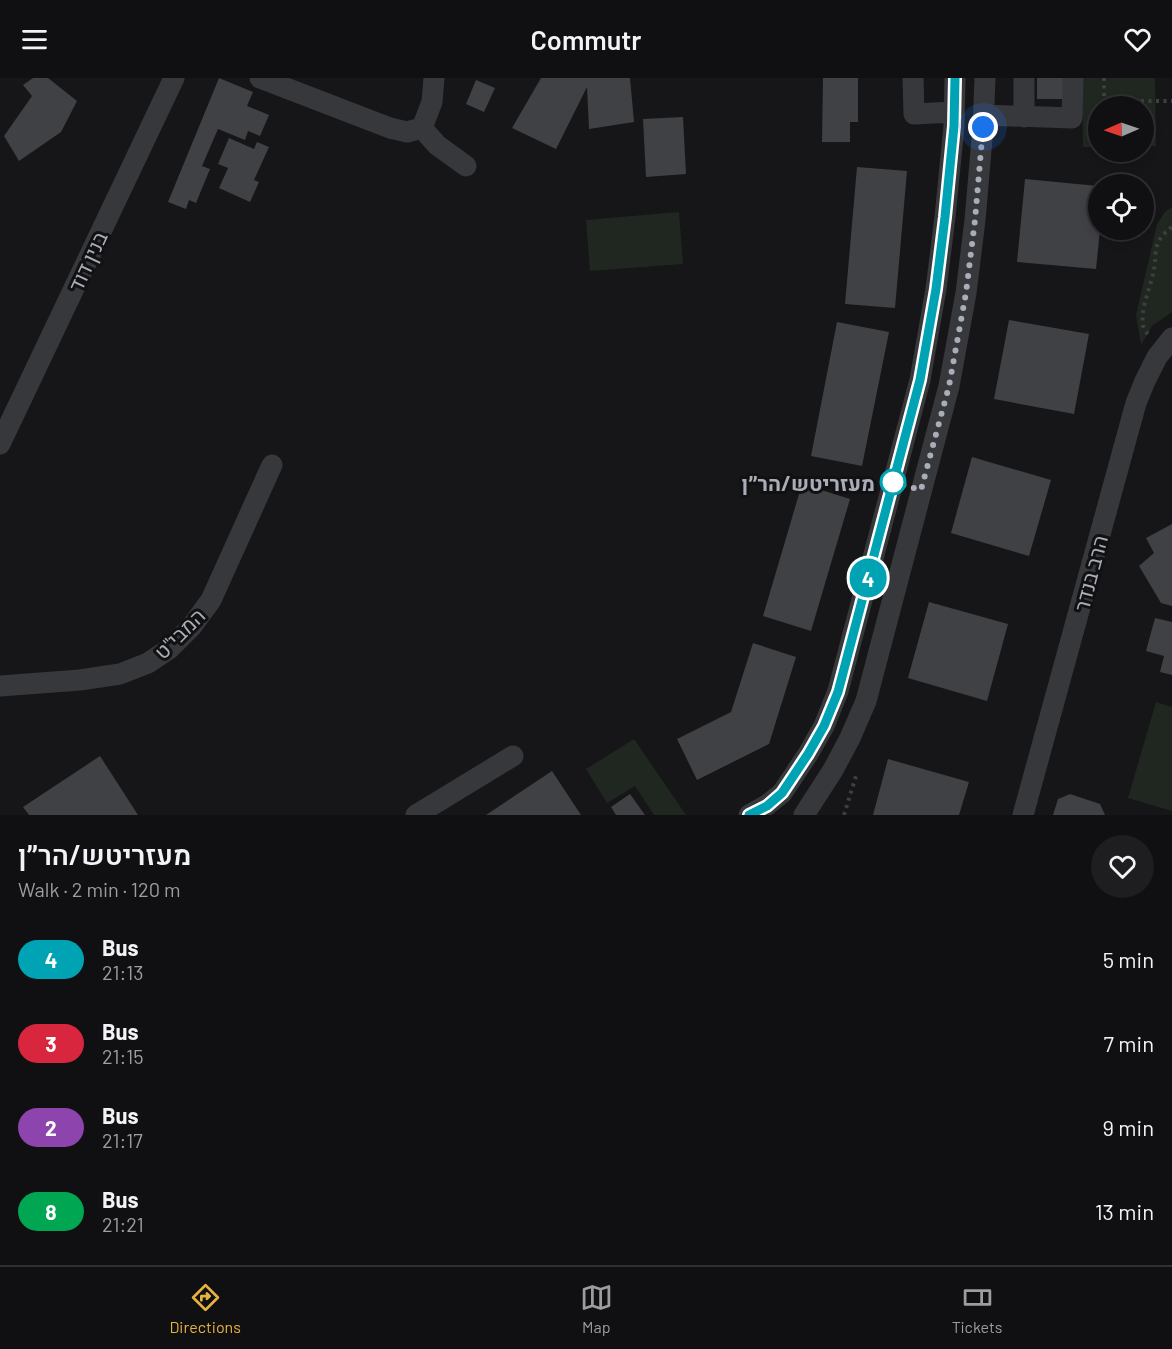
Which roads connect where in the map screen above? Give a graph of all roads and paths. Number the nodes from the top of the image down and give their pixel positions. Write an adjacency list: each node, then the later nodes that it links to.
1 (174, 78): 18 (street, בנין דוד)
2 (260, 78): 14 (street)
3 (434, 78): 14 (street)
4 (913, 78): 11 (street)
5 (955, 78): 11 (street)
6 (985, 78): 12 (street)
7 (1024, 78): 13 (street)
8 (1073, 78): 13 (street)
9 (1104, 78): 10 (path)
10 (1172, 101)
11 (954, 112): 23 (street)
12 (984, 115): 13 (street); 24 (street)
13 (1024, 117)
14 (422, 128): 15 (street)
15 (466, 166)
16 (1172, 227): 17 (path)
17 (1166, 346): 25 (street, הרב בנדר)
18 (0, 444)
19 (272, 465): 20 (street, המבי"ט)
20 (0, 686)
21 (513, 756): 22 (street)
22 (416, 815)
23 (749, 815)
24 (804, 815)
25 (1023, 815)

